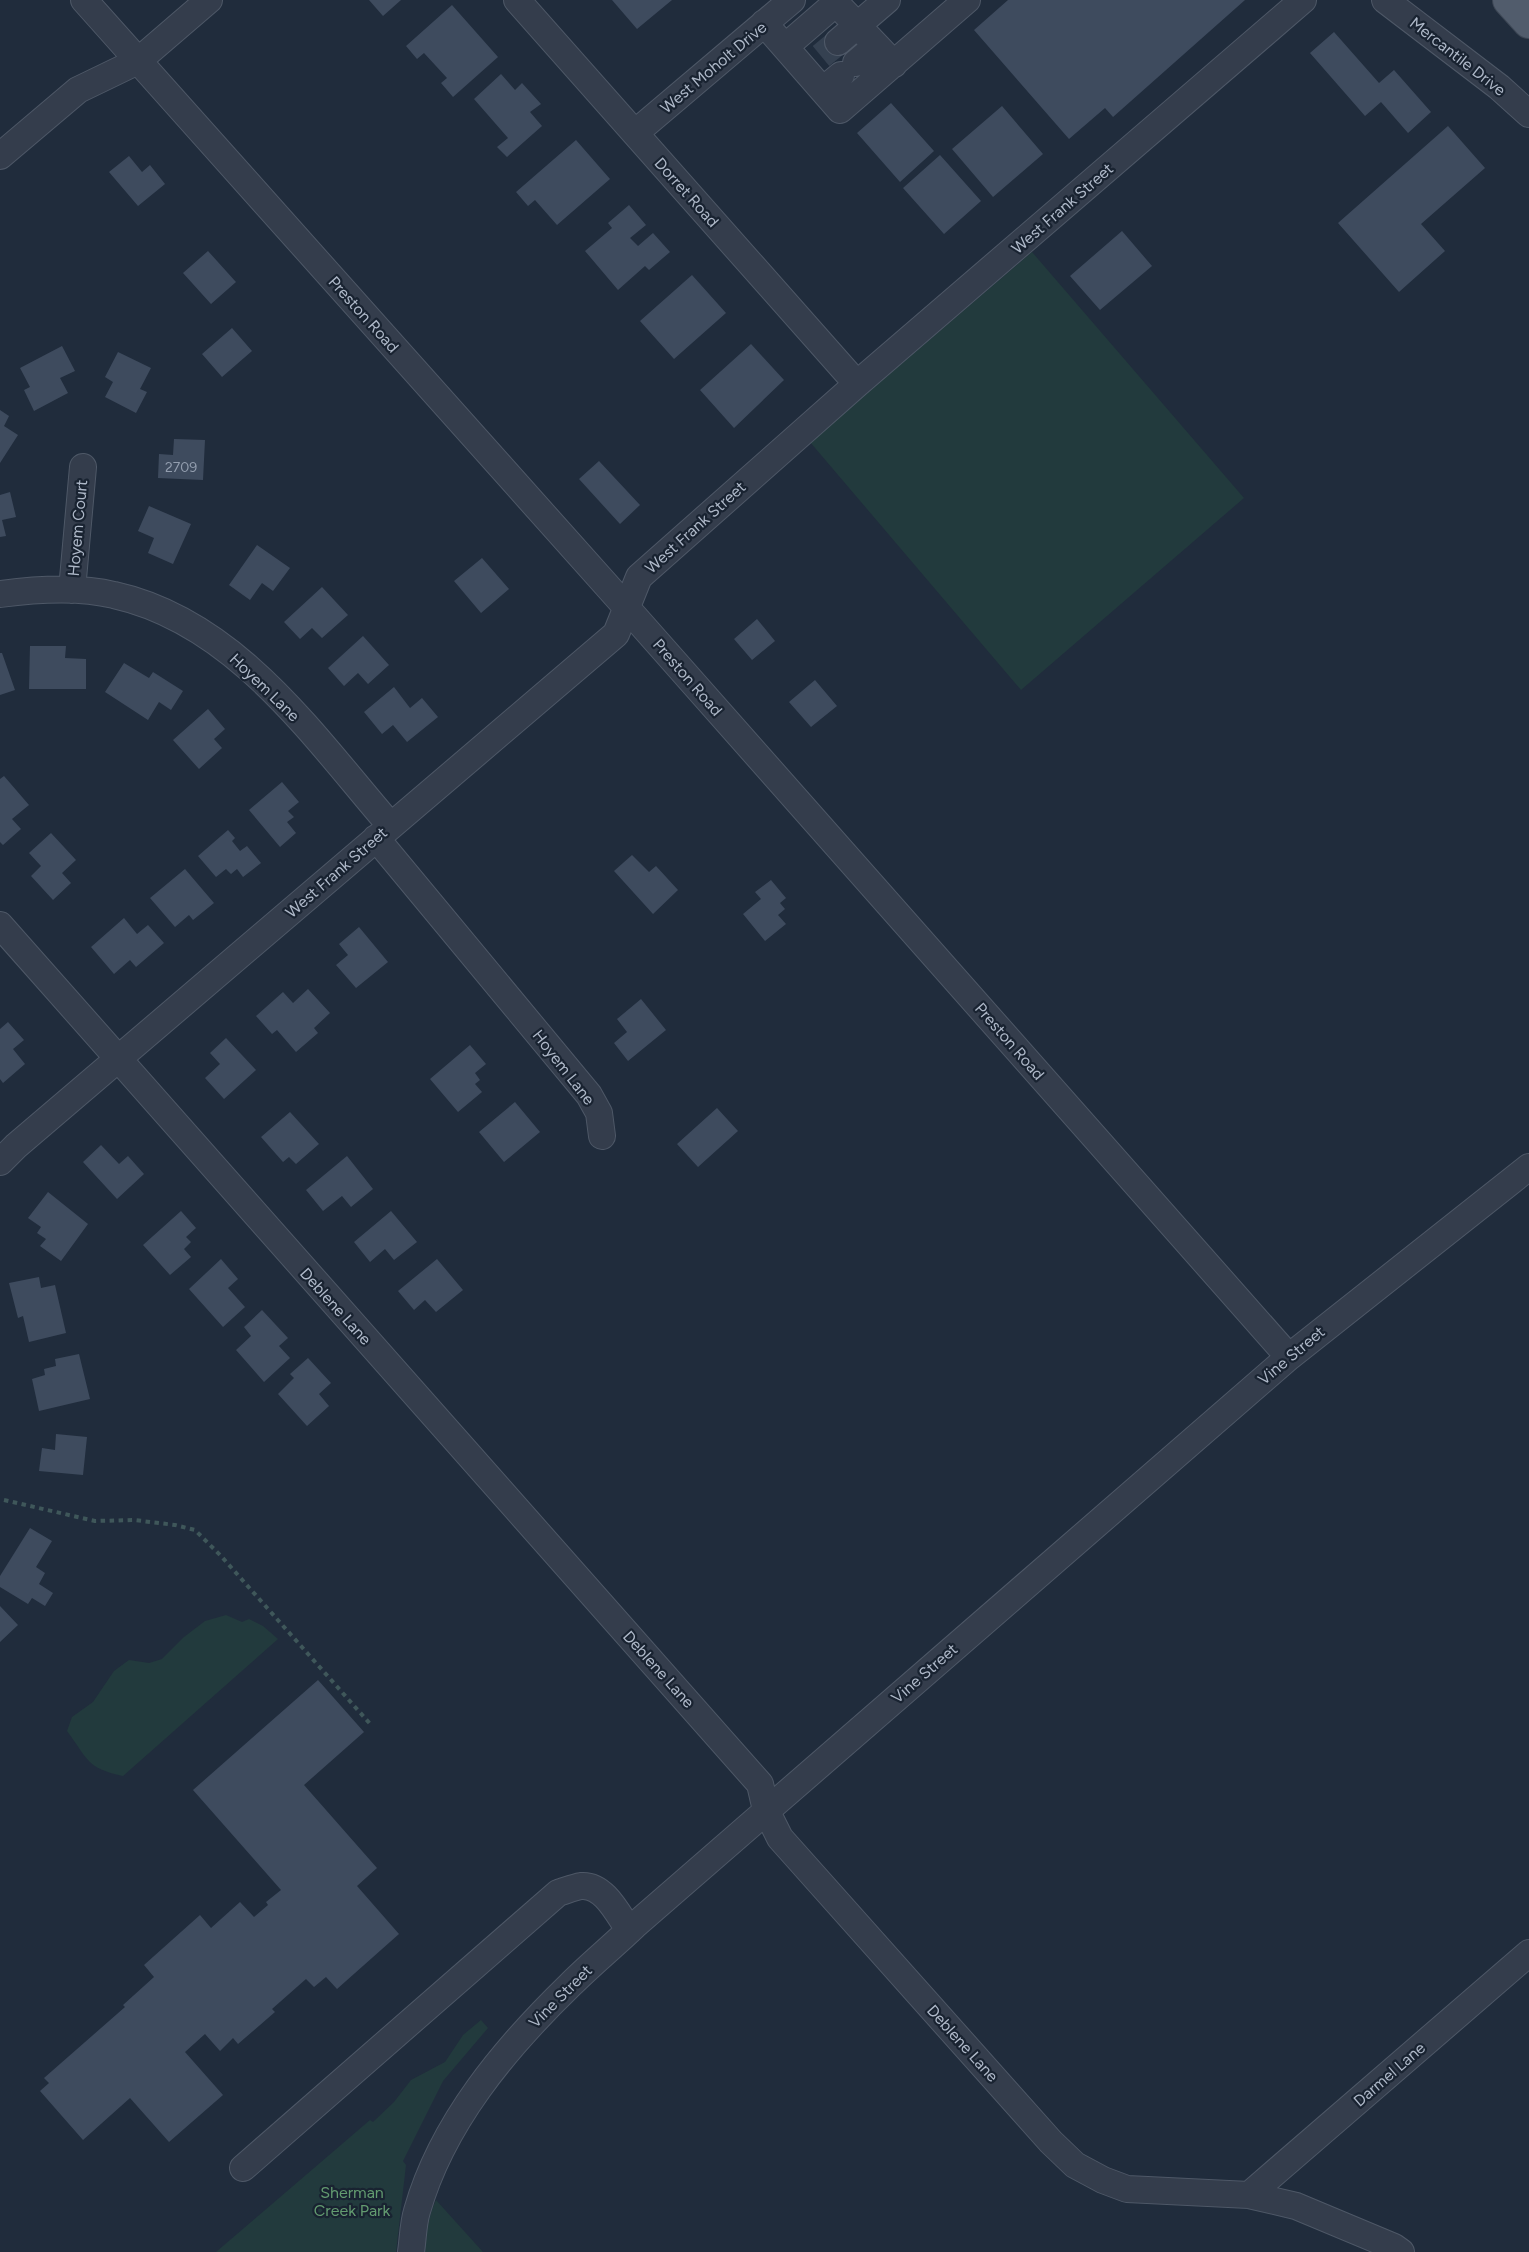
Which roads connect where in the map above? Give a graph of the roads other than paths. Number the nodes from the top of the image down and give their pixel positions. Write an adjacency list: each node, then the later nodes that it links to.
1 (84, 0): 17 (street, Preston Road)
2 (209, 0): 17 (street)
3 (517, 0): 20 (street, Dorret Road)
4 (792, 0): 12 (street, West Moholt Drive)
5 (887, 0): 13 (street)
6 (967, 0): 15 (street)
7 (1303, 0): 22 (street, West Frank Street)
8 (1385, 0): 19 (street, Mercantile Drive)
9 (1509, 0): 11 (main road)
10 (835, 1): 13 (street); 14 (street)
11 (1529, 22)
12 (764, 23): 14 (street); 20 (street, West Moholt Drive)
13 (857, 26): 15 (street); 16 (street)
14 (785, 47): 16 (street)
15 (885, 55): 18 (street); 18 (street)
16 (821, 56): 18 (street)
17 (138, 61): 21 (street); 26 (street, Preston Road)
18 (840, 76)
19 (1529, 114)
20 (634, 133): 22 (street, Dorret Road)
21 (0, 156)
22 (857, 384): 26 (street, West Frank Street)
23 (83, 467): 24 (street, Hoyem Court)
24 (72, 590): 25 (street, Hoyem Lane); 27 (street, Hoyem Lane)
25 (0, 594)
26 (626, 607): 27 (street, West Frank Street); 33 (street, Preston Road)
27 (383, 831): 29 (street, West Frank Street); 30 (street, Hoyem Lane)
28 (0, 925): 29 (street, Deblene Lane)
29 (118, 1060): 31 (street, West Frank Street); 34 (street, Deblene Lane)
30 (603, 1136)
31 (0, 1162)
32 (1529, 1167): 33 (street, Vine Street)
33 (1288, 1357): 34 (street, Vine Street)
34 (766, 1810): 35 (street, Vine Street); 38 (street, Deblene Lane)
35 (629, 1930): 37 (street); 39 (street, Vine Street)
36 (1529, 1953): 38 (street, Darmel Lane)
37 (243, 2168)
38 (1249, 2195): 40 (street, Deblene Lane)
39 (411, 2252)
40 (1401, 2252)

